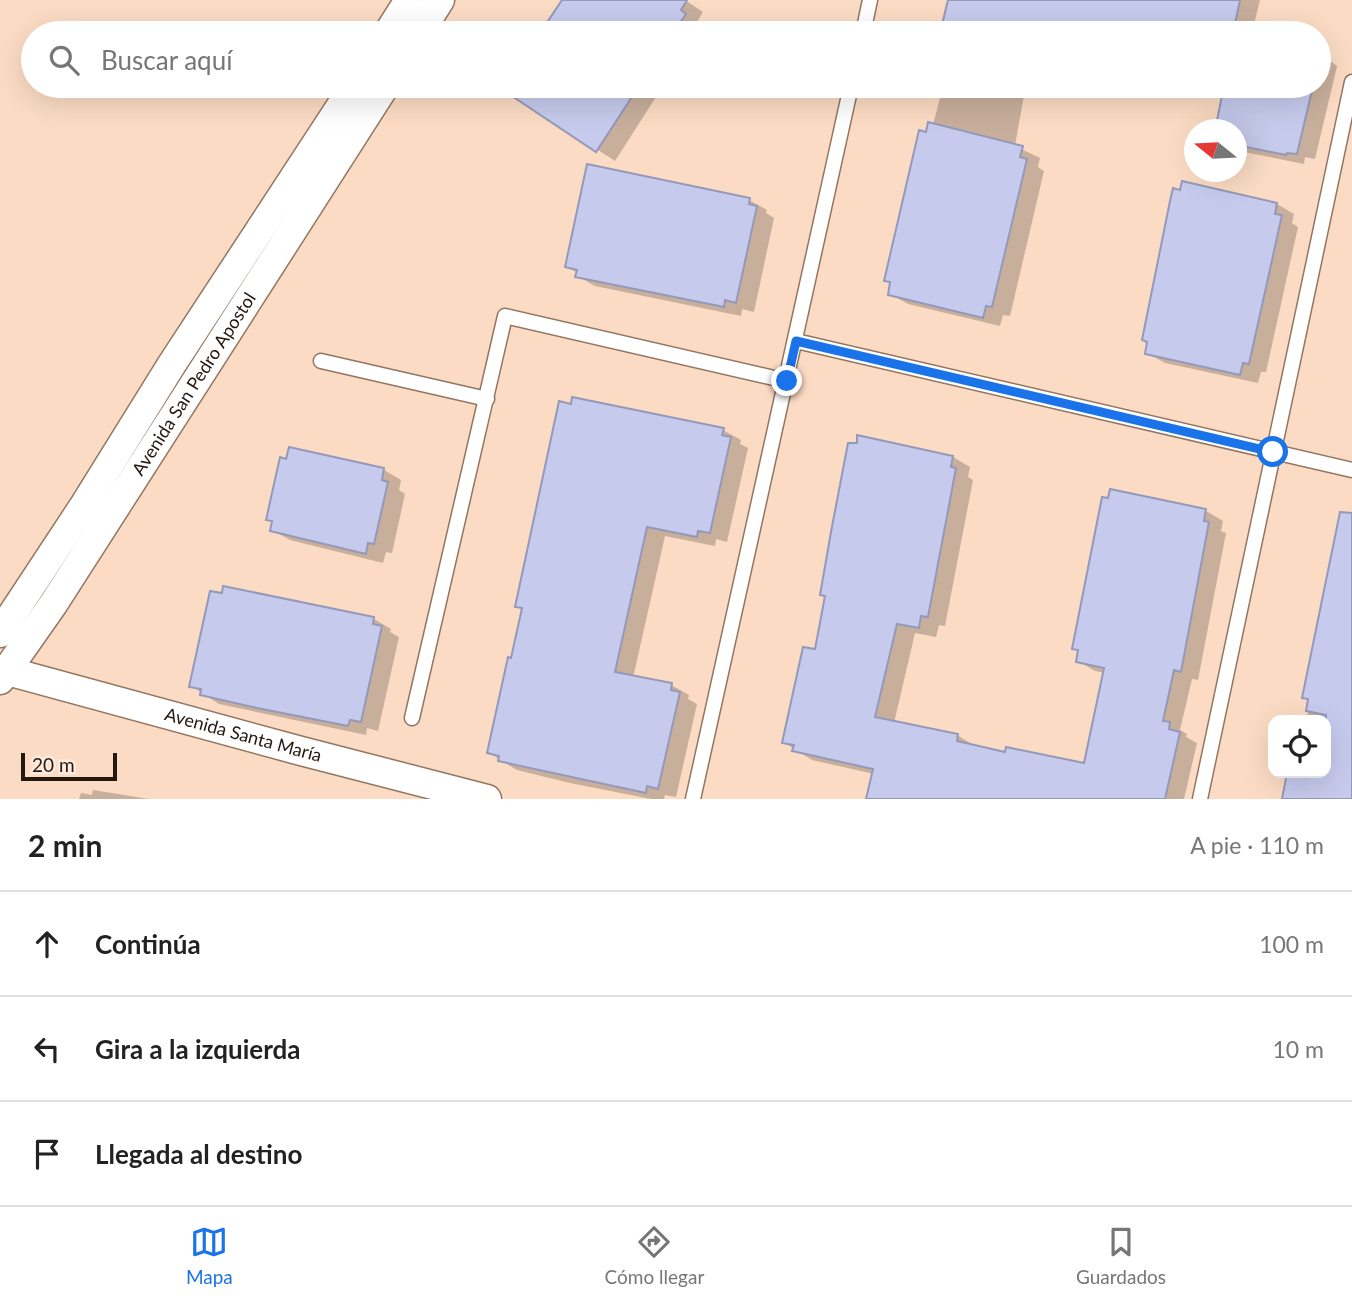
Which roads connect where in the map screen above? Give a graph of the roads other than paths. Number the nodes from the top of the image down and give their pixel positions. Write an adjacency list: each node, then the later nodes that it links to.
1 (410, 0): 4 (street)
2 (440, 0): 5 (street)
3 (870, 0): 6 (lane)
4 (396, 21)
5 (427, 21)
6 (866, 21)
7 (1352, 82): 15 (lane)
8 (346, 98): 17 (street, Avenida San Pedro Apostol)
9 (377, 98): 18 (street, Avenida San Pedro Apostol)
10 (848, 98): 11 (lane)
11 (796, 341): 13 (lane); 15 (lane)
12 (321, 361): 14 (lane)
13 (787, 381): 14 (lane); 21 (lane)
14 (487, 398): 19 (lane)
15 (1273, 452): 16 (lane); 22 (lane)
16 (1352, 470)
17 (0, 632)
18 (2, 674): 20 (street, Avenida Santa María)
19 (412, 718)
20 (487, 799)
21 (693, 799)
22 (1200, 799)

